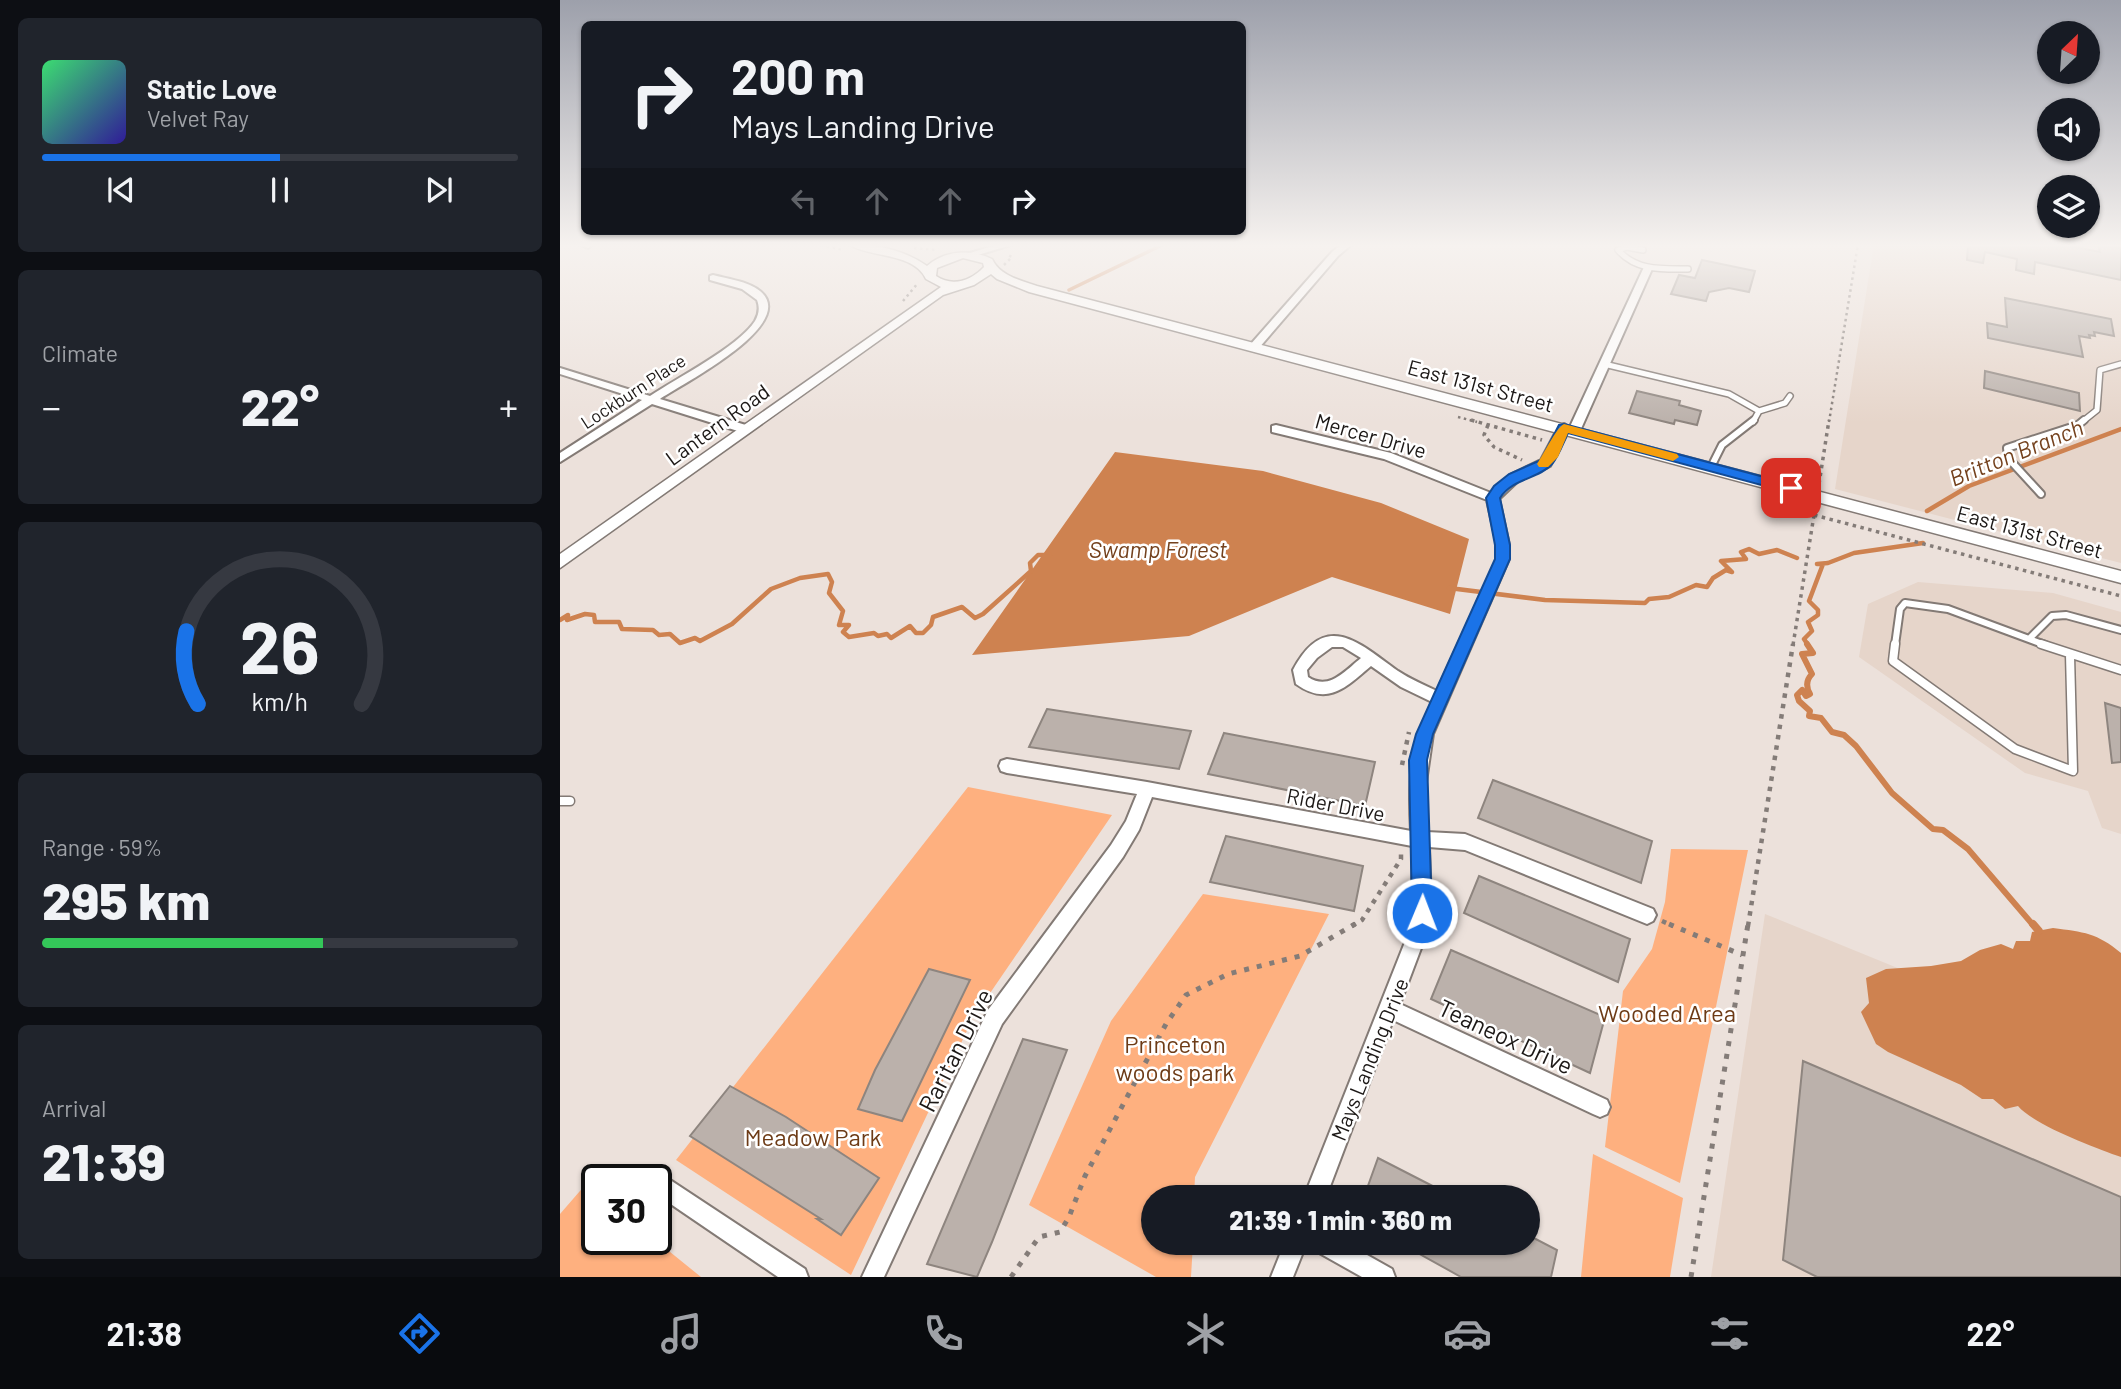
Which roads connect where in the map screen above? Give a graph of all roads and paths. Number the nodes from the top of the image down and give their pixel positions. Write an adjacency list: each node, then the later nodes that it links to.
1 (763, 304): 14 (street, Lockburn Place)
2 (909, 304): 8 (street, Lantern Road)
3 (927, 304): 8 (street, Lantern Road)
4 (1089, 304): 9 (street, East 131st Street)
5 (1292, 304): 9 (street)
6 (1631, 304): 10 (street)
7 (1848, 304): 21 (path)
8 (898, 320): 16 (street, Lantern Road)
9 (1254, 347): 18 (street, East 131st Street)
10 (1604, 364): 15 (lane); 18 (street)
11 (2121, 364): 22 (lane)
12 (560, 372): 14 (street)
13 (1790, 396): 15 (lane)
14 (651, 400): 16 (street); 19 (street, Lockburn Place)
15 (1759, 411): 20 (lane)
16 (745, 429): 26 (street, Lantern Road)
17 (1276, 429): 23 (street, Mercer Drive)
18 (1569, 430): 20 (street, East 131st Street); 23 (street)
19 (560, 458)
20 (1711, 467): 27 (street, East 131st Street)
21 (1818, 489)
22 (2040, 494)
23 (1493, 498): 34 (street, Mays Landing Drive)
24 (1816, 501): 25 (path)
25 (1814, 515): 28 (path); 44 (path)
26 (560, 562)
27 (2121, 577)
28 (2121, 596)
29 (2121, 630): 30 (lane)
30 (2029, 639): 31 (lane); 31 (lane)
31 (2070, 655): 33 (lane)
32 (1370, 659): 32 (street); 34 (street)
33 (2121, 670)
34 (1441, 699): 42 (street, Mays Landing Drive)
35 (1413, 724): 37 (path)
36 (1007, 766): 38 (street, Rider Drive)
37 (1402, 771)
38 (1147, 789): 41 (street, Rider Drive); 52 (street, Raritan Drive)
39 (560, 801): 40 (lane)
40 (570, 801)
41 (1401, 838): 42 (street, Rider Drive); 53 (path)
42 (1420, 838): 43 (street, Rider Drive); 45 (street, Mays Landing Drive)
43 (1647, 915): 44 (path)
44 (1743, 955): 56 (path)
45 (1390, 1009): 46 (street, Teaneox Drive); 47 (street, Mays Landing Drive)
46 (1600, 1107)
47 (1320, 1185)
48 (672, 1192): 51 (street)
49 (1291, 1255): 54 (street)
50 (1345, 1255): 55 (street)
51 (797, 1277)
52 (873, 1277)
53 (1011, 1277)
54 (1282, 1277)
55 (1384, 1277)
56 (1691, 1277)

